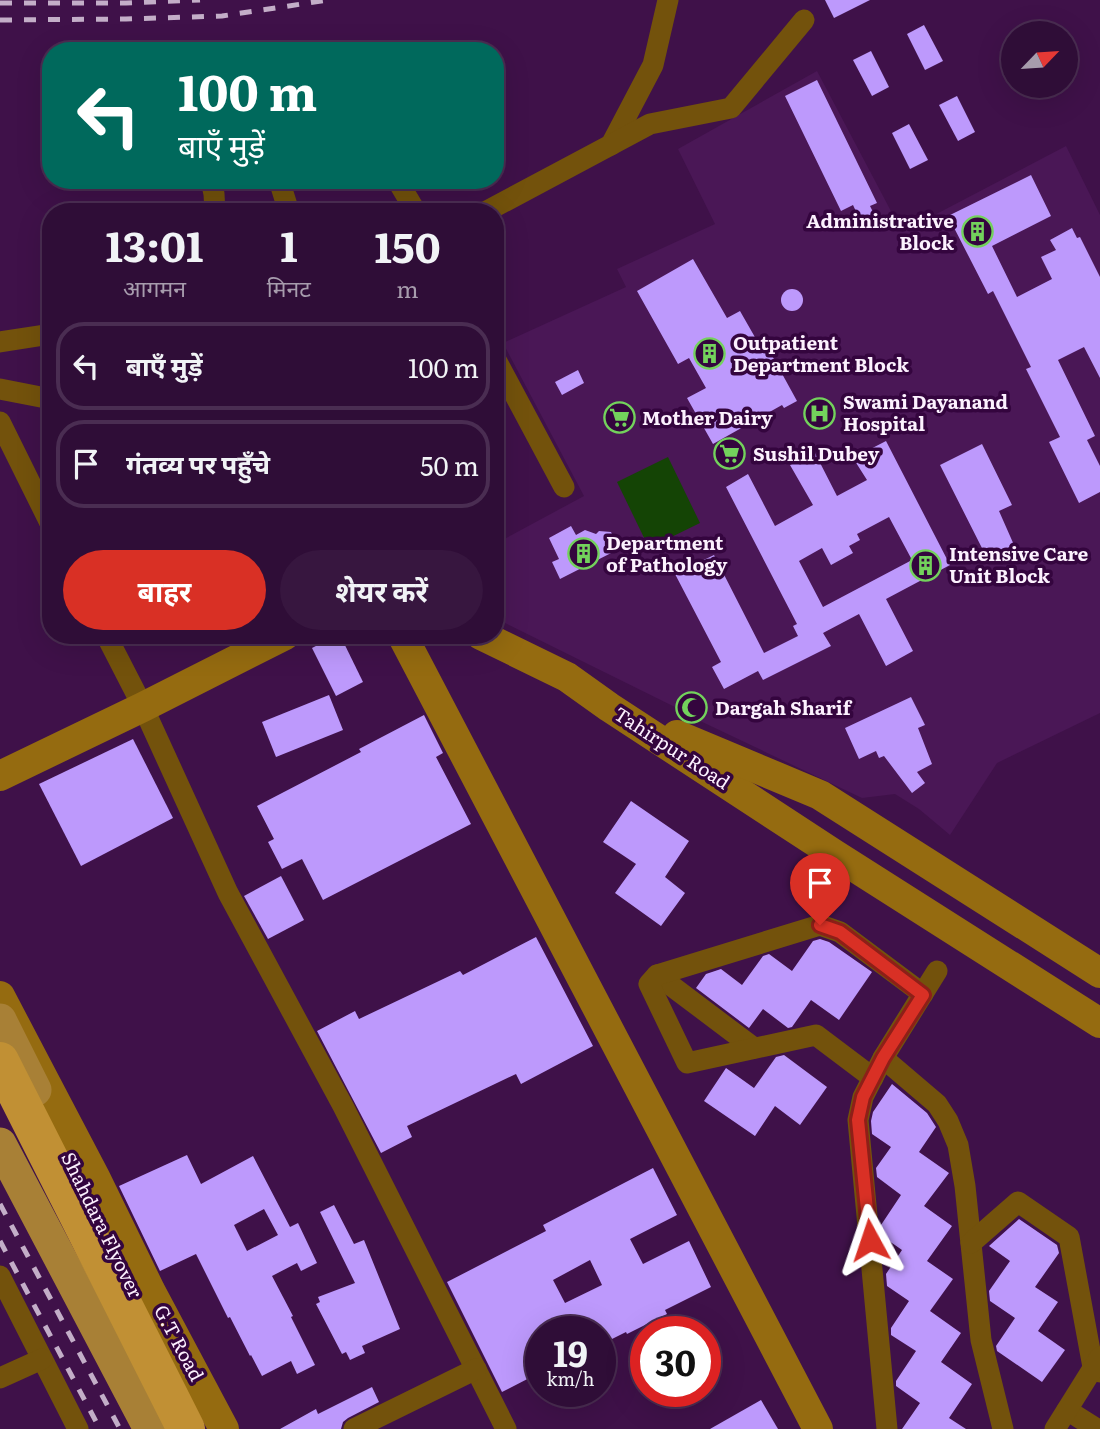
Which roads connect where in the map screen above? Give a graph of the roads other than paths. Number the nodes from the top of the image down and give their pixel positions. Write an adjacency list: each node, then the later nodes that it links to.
1 (668, 0): 3 (street)
2 (804, 20): 3 (street)
3 (611, 145): 4 (street)
4 (502, 203)
5 (42, 335): 6 (street)
6 (0, 342)
7 (504, 375): 11 (street)
8 (0, 389): 9 (street)
9 (42, 397)
10 (0, 422): 12 (street)
11 (564, 487)
12 (42, 507)
13 (111, 644): 17 (street)
14 (267, 644): 17 (main road)
15 (407, 644): 51 (main road)
16 (499, 644): 18 (main road)
17 (143, 707): 20 (main road); 39 (street)
18 (608, 707): 19 (main road, Tahirpur Road); 21 (main road, Tahirpur Road)
19 (771, 775): 21 (main road); 23 (main road, Tahirpur Road)
20 (0, 776)
21 (754, 802): 28 (main road, Tahirpur Road)
22 (937, 971): 25 (street)
23 (1100, 973)
24 (657, 975): 25 (street); 29 (street); 29 (street)
25 (923, 995): 31 (street)
26 (0, 996): 48 (main road, G.T Road)
27 (0, 1020): 47 (main road, Shahdara Flyover)
28 (1100, 1023)
29 (754, 1048): 31 (street)
30 (0, 1061): 46 (highway, Shahdara Flyover)
31 (878, 1068): 35 (street); 52 (street)
32 (0, 1106): 45 (highway, Shahdara Flyover)
33 (0, 1144): 44 (main road)
34 (0, 1177): 43 (main road)
35 (971, 1243): 38 (street); 53 (street)
36 (2, 1283): 37 (street)
37 (42, 1359): 40 (street); 42 (street)
38 (1098, 1365): 41 (street)
39 (476, 1369): 49 (street); 50 (street)
40 (0, 1378)
41 (1067, 1410): 54 (street); 55 (street)
42 (78, 1429)
43 (132, 1429)
44 (150, 1429)
45 (168, 1429)
46 (186, 1429)
47 (205, 1429)
48 (224, 1429)
49 (354, 1429)
50 (506, 1429)
51 (818, 1429)
52 (887, 1429)
53 (1003, 1429)
54 (1055, 1429)
55 (1097, 1429)

